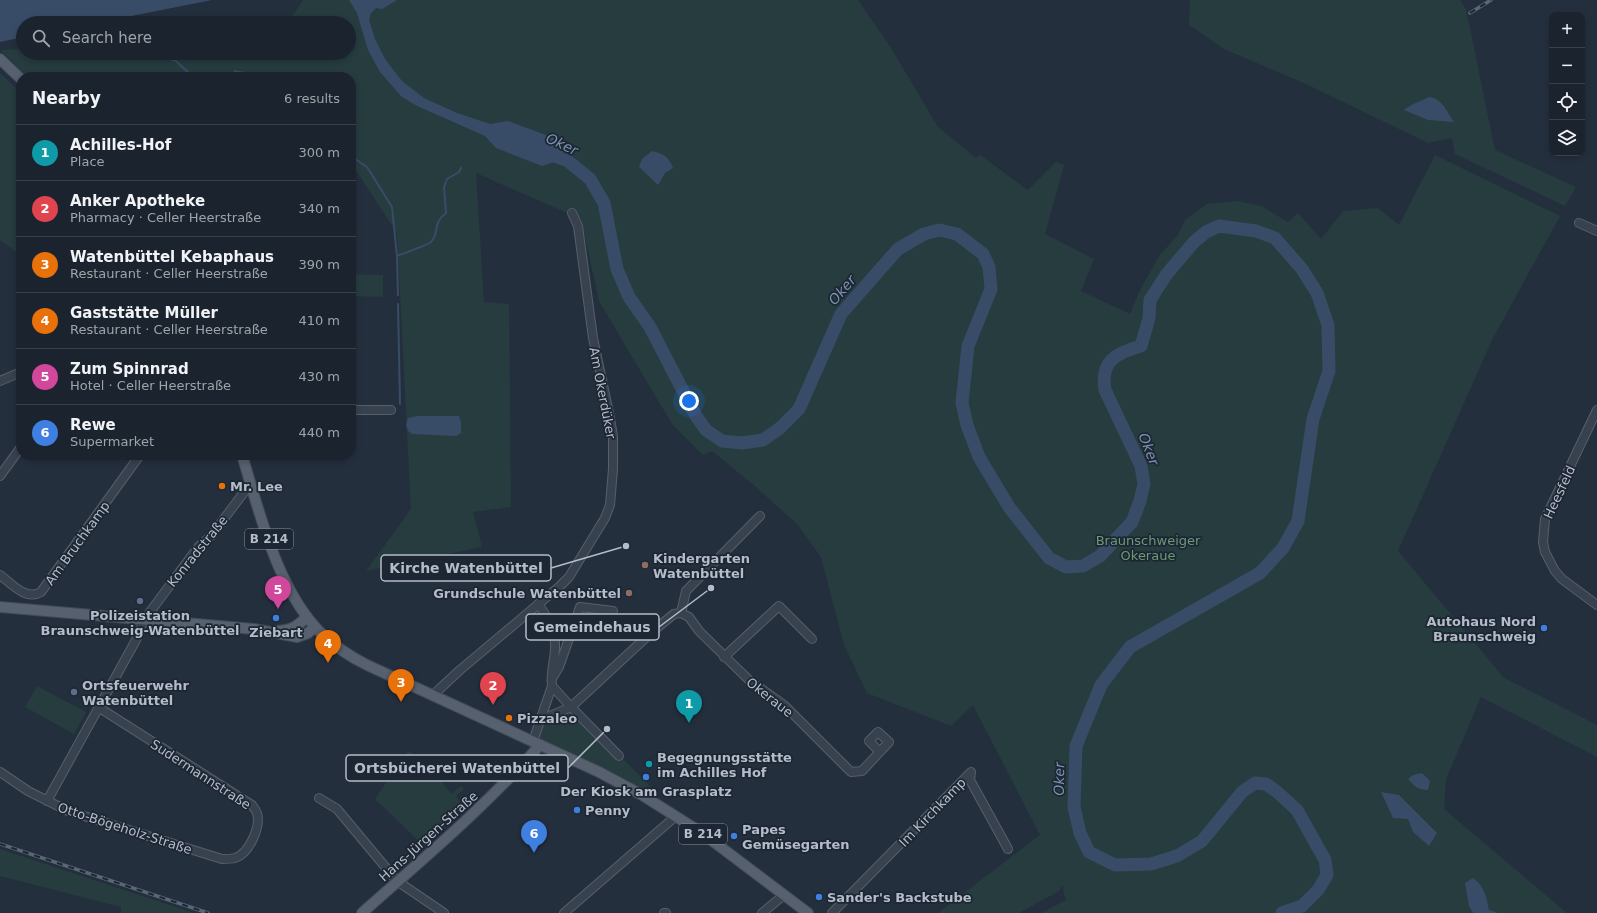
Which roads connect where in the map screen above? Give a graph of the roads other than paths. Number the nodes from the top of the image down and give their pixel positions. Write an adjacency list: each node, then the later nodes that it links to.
1 (0, 59): 2 (main road)
2 (16, 74)
3 (572, 213): 18 (street, Am Okerdüker)
4 (1579, 223): 5 (street)
5 (1597, 231)
6 (16, 374): 7 (street)
7 (0, 381)
8 (356, 410): 9 (street)
9 (391, 410)
10 (1597, 410): 19 (street, Heesfeld)
11 (16, 454): 14 (street)
12 (136, 460): 17 (street, Am Bruchkamp)
13 (244, 460): 15 (main road, B 214)
14 (0, 476)
15 (251, 483): 23 (main road, B 214); 24 (street, Konradstraße)
16 (760, 516): 22 (street)
17 (0, 575)
18 (538, 604): 29 (street); 30 (street, Am Okerdüker)
19 (1597, 605)
20 (0, 607): 24 (main road)
21 (613, 611): 29 (street)
22 (681, 612): 28 (street, Okeraue); 31 (street)
23 (307, 617): 25 (main road, B 214); 26 (main road)
24 (144, 620): 26 (main road); 32 (street, Konradstraße)
25 (315, 627): 26 (main road); 30 (main road, B 214)
26 (271, 631)
27 (812, 639): 28 (street)
28 (724, 657): 35 (street, Okeraue)
29 (552, 682): 31 (street); 33 (street)
30 (433, 694): 34 (main road, B 214)
31 (571, 707): 33 (street); 36 (street)
32 (98, 708): 39 (street, Konradstraße); 42 (street, Sudermannstraße)
33 (540, 720): 34 (street)
34 (537, 743): 40 (main road, B 214); 43 (main road, Hans-Jürgen-Straße)
35 (880, 752)
36 (619, 756)
37 (0, 772): 39 (street, Otto-Bögeholz-Straße)
38 (320, 798): 43 (street)
39 (47, 801): 42 (street, Otto-Bögeholz-Straße)
40 (676, 816): 44 (main road, B 214); 47 (street)
41 (1008, 849): 50 (street, Im Kirchkamp)
42 (234, 858)
43 (397, 881): 45 (main road, Hans-Jürgen-Straße); 46 (street)
44 (784, 895): 48 (street); 49 (main road, B 214)
45 (362, 913)
46 (444, 913)
47 (564, 913)
48 (762, 913)
49 (808, 913)
50 (832, 913)

